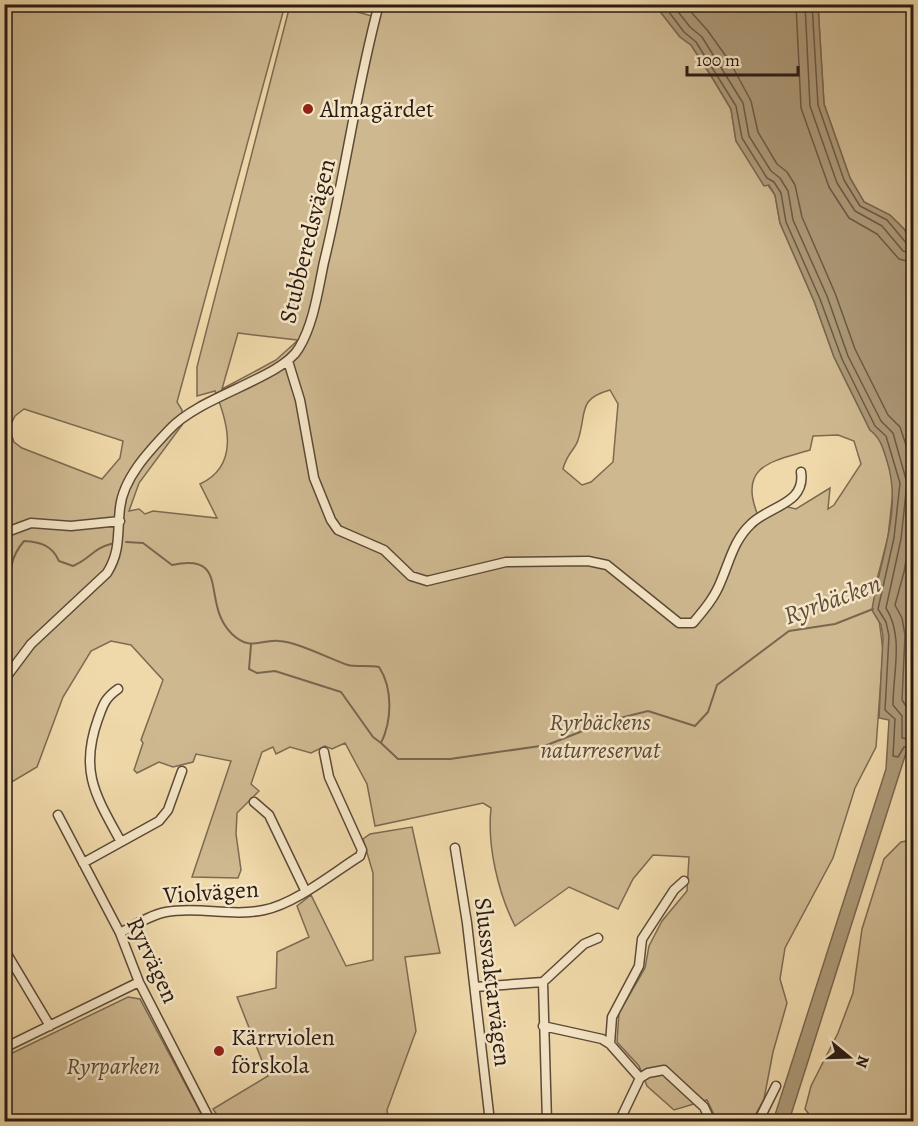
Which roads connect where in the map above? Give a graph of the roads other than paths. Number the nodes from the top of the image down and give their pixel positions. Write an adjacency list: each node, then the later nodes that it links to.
1 (379, 4): 2 (street, Stubberedsvägen)
2 (288, 361): 3 (street); 4 (street, Stubberedsvägen)
3 (801, 472)
4 (120, 521): 5 (street); 6 (street, Stubberedsvägen)
5 (4, 533)
6 (4, 680)
7 (118, 689): 12 (street)
8 (324, 752): 16 (street, Violvägen)
9 (182, 771): 12 (street)
10 (254, 802): 16 (street)
11 (58, 815): 14 (street, Ryrvägen)
12 (121, 842): 14 (street)
13 (455, 848): 22 (street, Slussvaktarvägen)
14 (82, 863): 17 (street, Ryrvägen)
15 (684, 880): 25 (street)
16 (305, 890): 17 (street, Violvägen)
17 (120, 933): 20 (street, Ryrvägen)
18 (598, 938): 21 (street)
19 (4, 949): 23 (street)
20 (140, 982): 23 (street); 29 (street, Ryrvägen)
21 (543, 982): 22 (street); 24 (street)
22 (475, 987): 30 (street, Slussvaktarvägen)
23 (50, 1026): 26 (street)
24 (543, 1026): 25 (street); 31 (street)
25 (610, 1044): 27 (street)
26 (4, 1048)
27 (640, 1078): 32 (street); 33 (street)
28 (776, 1086): 34 (street)
29 (211, 1122)
30 (490, 1122)
31 (547, 1122)
32 (619, 1122)
33 (711, 1122)
34 (758, 1122)

